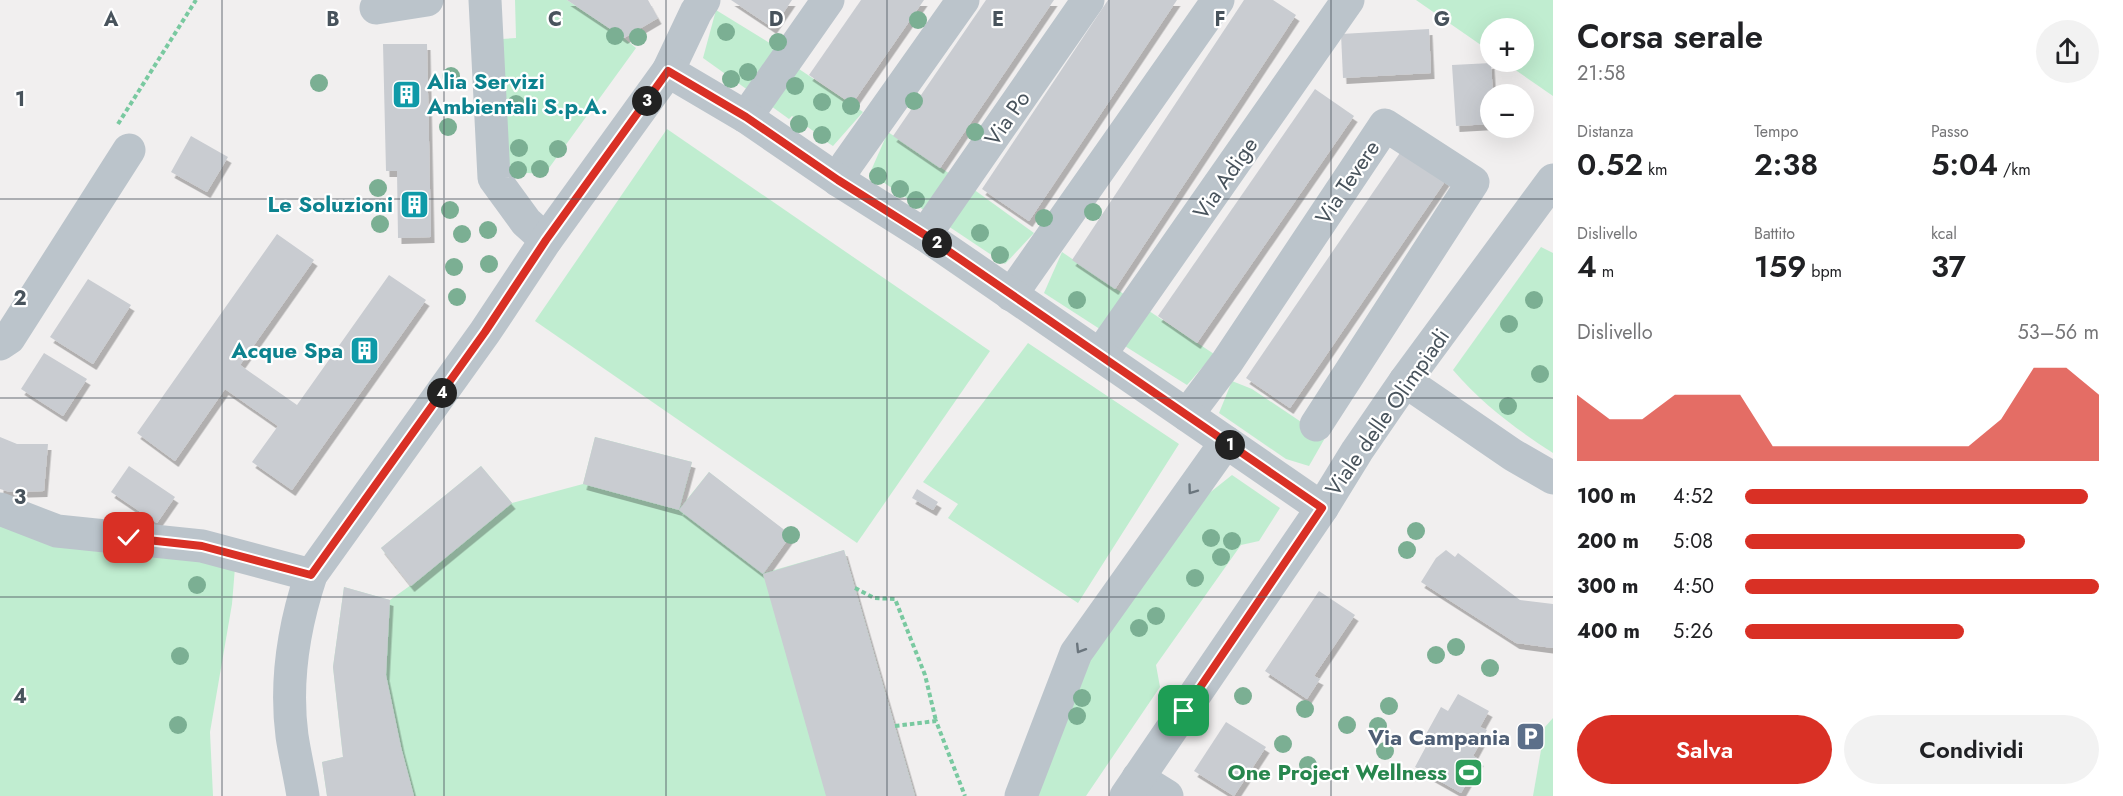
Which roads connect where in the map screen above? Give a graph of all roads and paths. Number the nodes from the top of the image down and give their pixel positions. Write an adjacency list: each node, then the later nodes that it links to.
1 (427, 0): 11 (street)
2 (433, 0): 3 (street)
3 (438, 0)
4 (485, 0): 18 (street)
5 (704, 0): 12 (street)
6 (828, 0): 13 (street)
7 (963, 0): 15 (street)
8 (1088, 0): 17 (street, Via Po)
9 (1218, 0): 19 (street)
10 (1348, 0): 21 (street, Via Adige)
11 (376, 8)
12 (668, 71): 13 (street); 18 (street)
13 (746, 117): 15 (street)
14 (129, 150): 20 (street)
15 (838, 180): 17 (street)
16 (1553, 180): 22 (street, Viale delle Olimpiadi)
17 (925, 235): 19 (street)
18 (546, 240): 29 (street)
19 (1011, 295): 21 (street)
20 (0, 344)
21 (1100, 355): 23 (street)
22 (1405, 381): 26 (street); 27 (street, Viale delle Olimpiadi)
23 (1186, 415): 24 (street, Via Tevere); 25 (street)
24 (1316, 425)
25 (1226, 442): 27 (street); 36 (street, one-way to 36)
26 (1553, 478)
27 (1322, 508): 33 (street, Viale delle Olimpiadi)
28 (0, 509): 29 (street)
29 (311, 575): 34 (street)
30 (855, 588): 31 (path)
31 (936, 721): 32 (path); 35 (path)
32 (895, 726)
33 (1132, 787): 37 (street)
34 (303, 796)
35 (965, 796)
36 (1021, 796)
37 (1167, 796)

